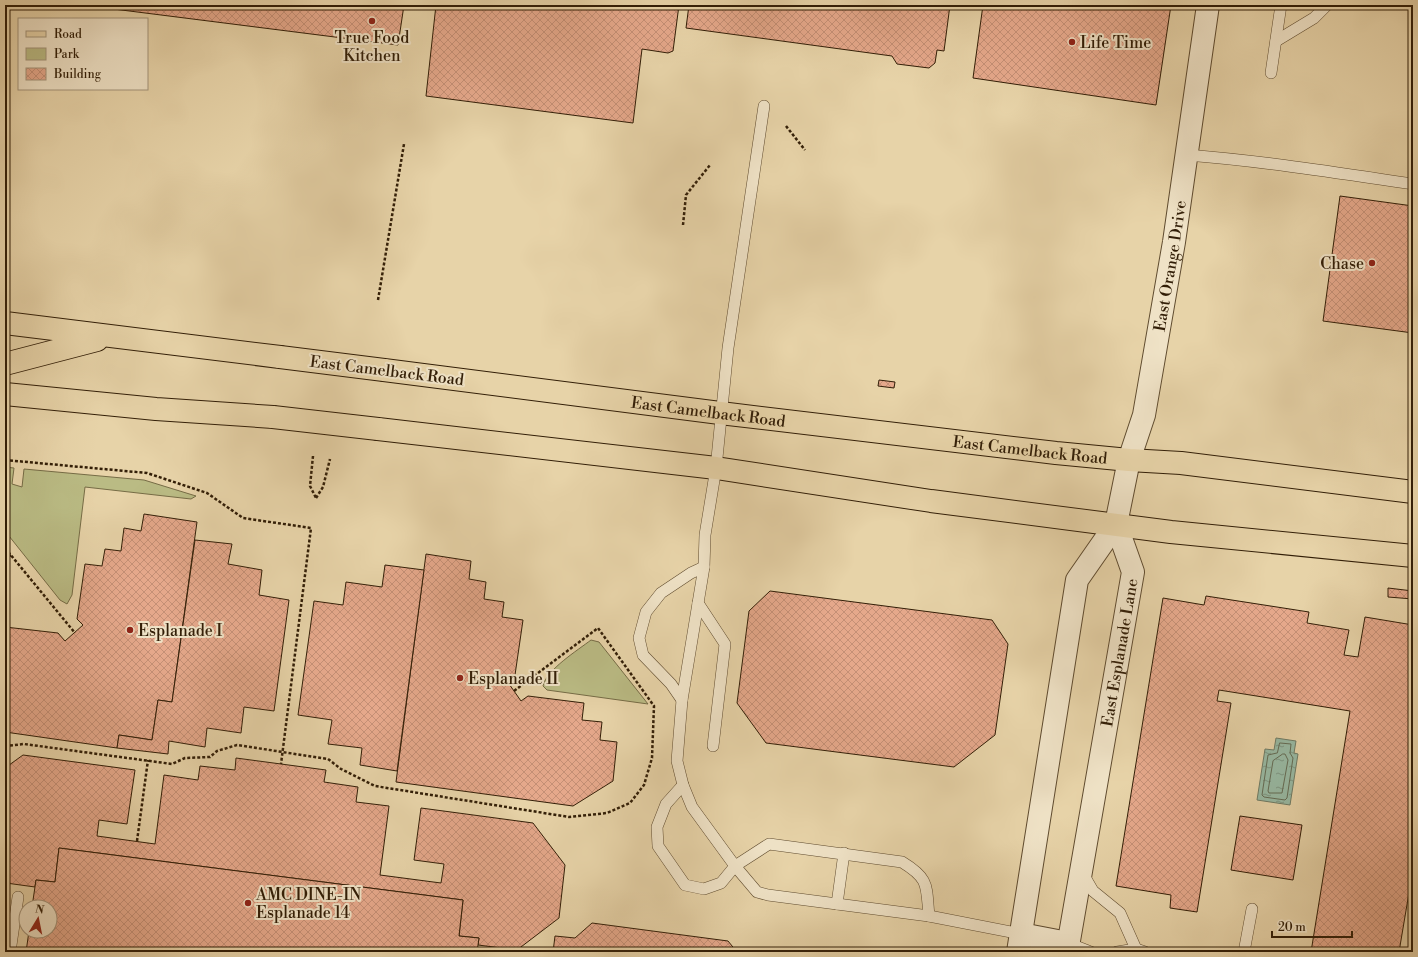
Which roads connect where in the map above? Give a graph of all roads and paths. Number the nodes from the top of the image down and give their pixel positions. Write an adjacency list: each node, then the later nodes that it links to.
1 (1208, 5): 10 (street, East Orange Drive)
2 (1281, 5): 4 (lane)
3 (1327, 5): 4 (lane)
4 (1276, 41): 5 (lane)
5 (1271, 73)
6 (764, 106): 19 (lane)
7 (786, 126): 9 (path)
8 (404, 144): 14 (path)
9 (805, 150)
10 (1187, 155): 12 (lane); 23 (street, East Orange Drive)
11 (710, 164): 13 (path)
12 (1413, 184)
13 (683, 225)
14 (378, 300)
15 (5, 323): 16 (main road, East Camelback Road)
16 (108, 337): 17 (main road); 19 (main road, East Camelback Road, bridge)
17 (5, 364)
18 (5, 394): 24 (main road, bridge)
19 (720, 413): 23 (main road, East Camelback Road); 24 (lane)
20 (313, 456): 21 (path)
21 (330, 459)
22 (5, 460): 38 (path)
23 (1129, 460): 25 (main road, East Camelback Road); 26 (street, East Orange Drive)
24 (716, 468): 26 (main road); 31 (lane)
25 (1413, 492)
26 (1116, 524): 29 (main road); 45 (street, East Esplanade Lane); 50 (street)
27 (5, 548): 28 (path)
28 (11, 555): 30 (path); 33 (path)
29 (1413, 556)
30 (5, 559)
31 (704, 567): 32 (lane); 35 (lane)
32 (698, 603): 35 (lane); 37 (lane)
33 (75, 633)
34 (514, 691): 38 (path)
35 (682, 700): 41 (lane)
36 (6, 745): 39 (path)
37 (713, 746)
38 (282, 752): 39 (path); 40 (path)
39 (148, 760): 42 (path)
40 (281, 764)
41 (683, 785): 44 (lane); 44 (lane)
42 (137, 841)
43 (844, 853): 44 (lane); 47 (lane); 49 (lane)
44 (735, 866): 47 (lane)
45 (1081, 871): 51 (street, East Esplanade Lane); 52 (lane)
46 (18, 897): 53 (lane)
47 (837, 904): 49 (lane)
48 (1252, 909): 56 (lane)
49 (929, 916): 50 (lane)
50 (1019, 943): 51 (street)
51 (1068, 947): 54 (lane)
52 (1140, 950): 55 (lane)
53 (10, 952)
54 (1091, 952)
55 (1117, 952)
56 (1244, 952)

